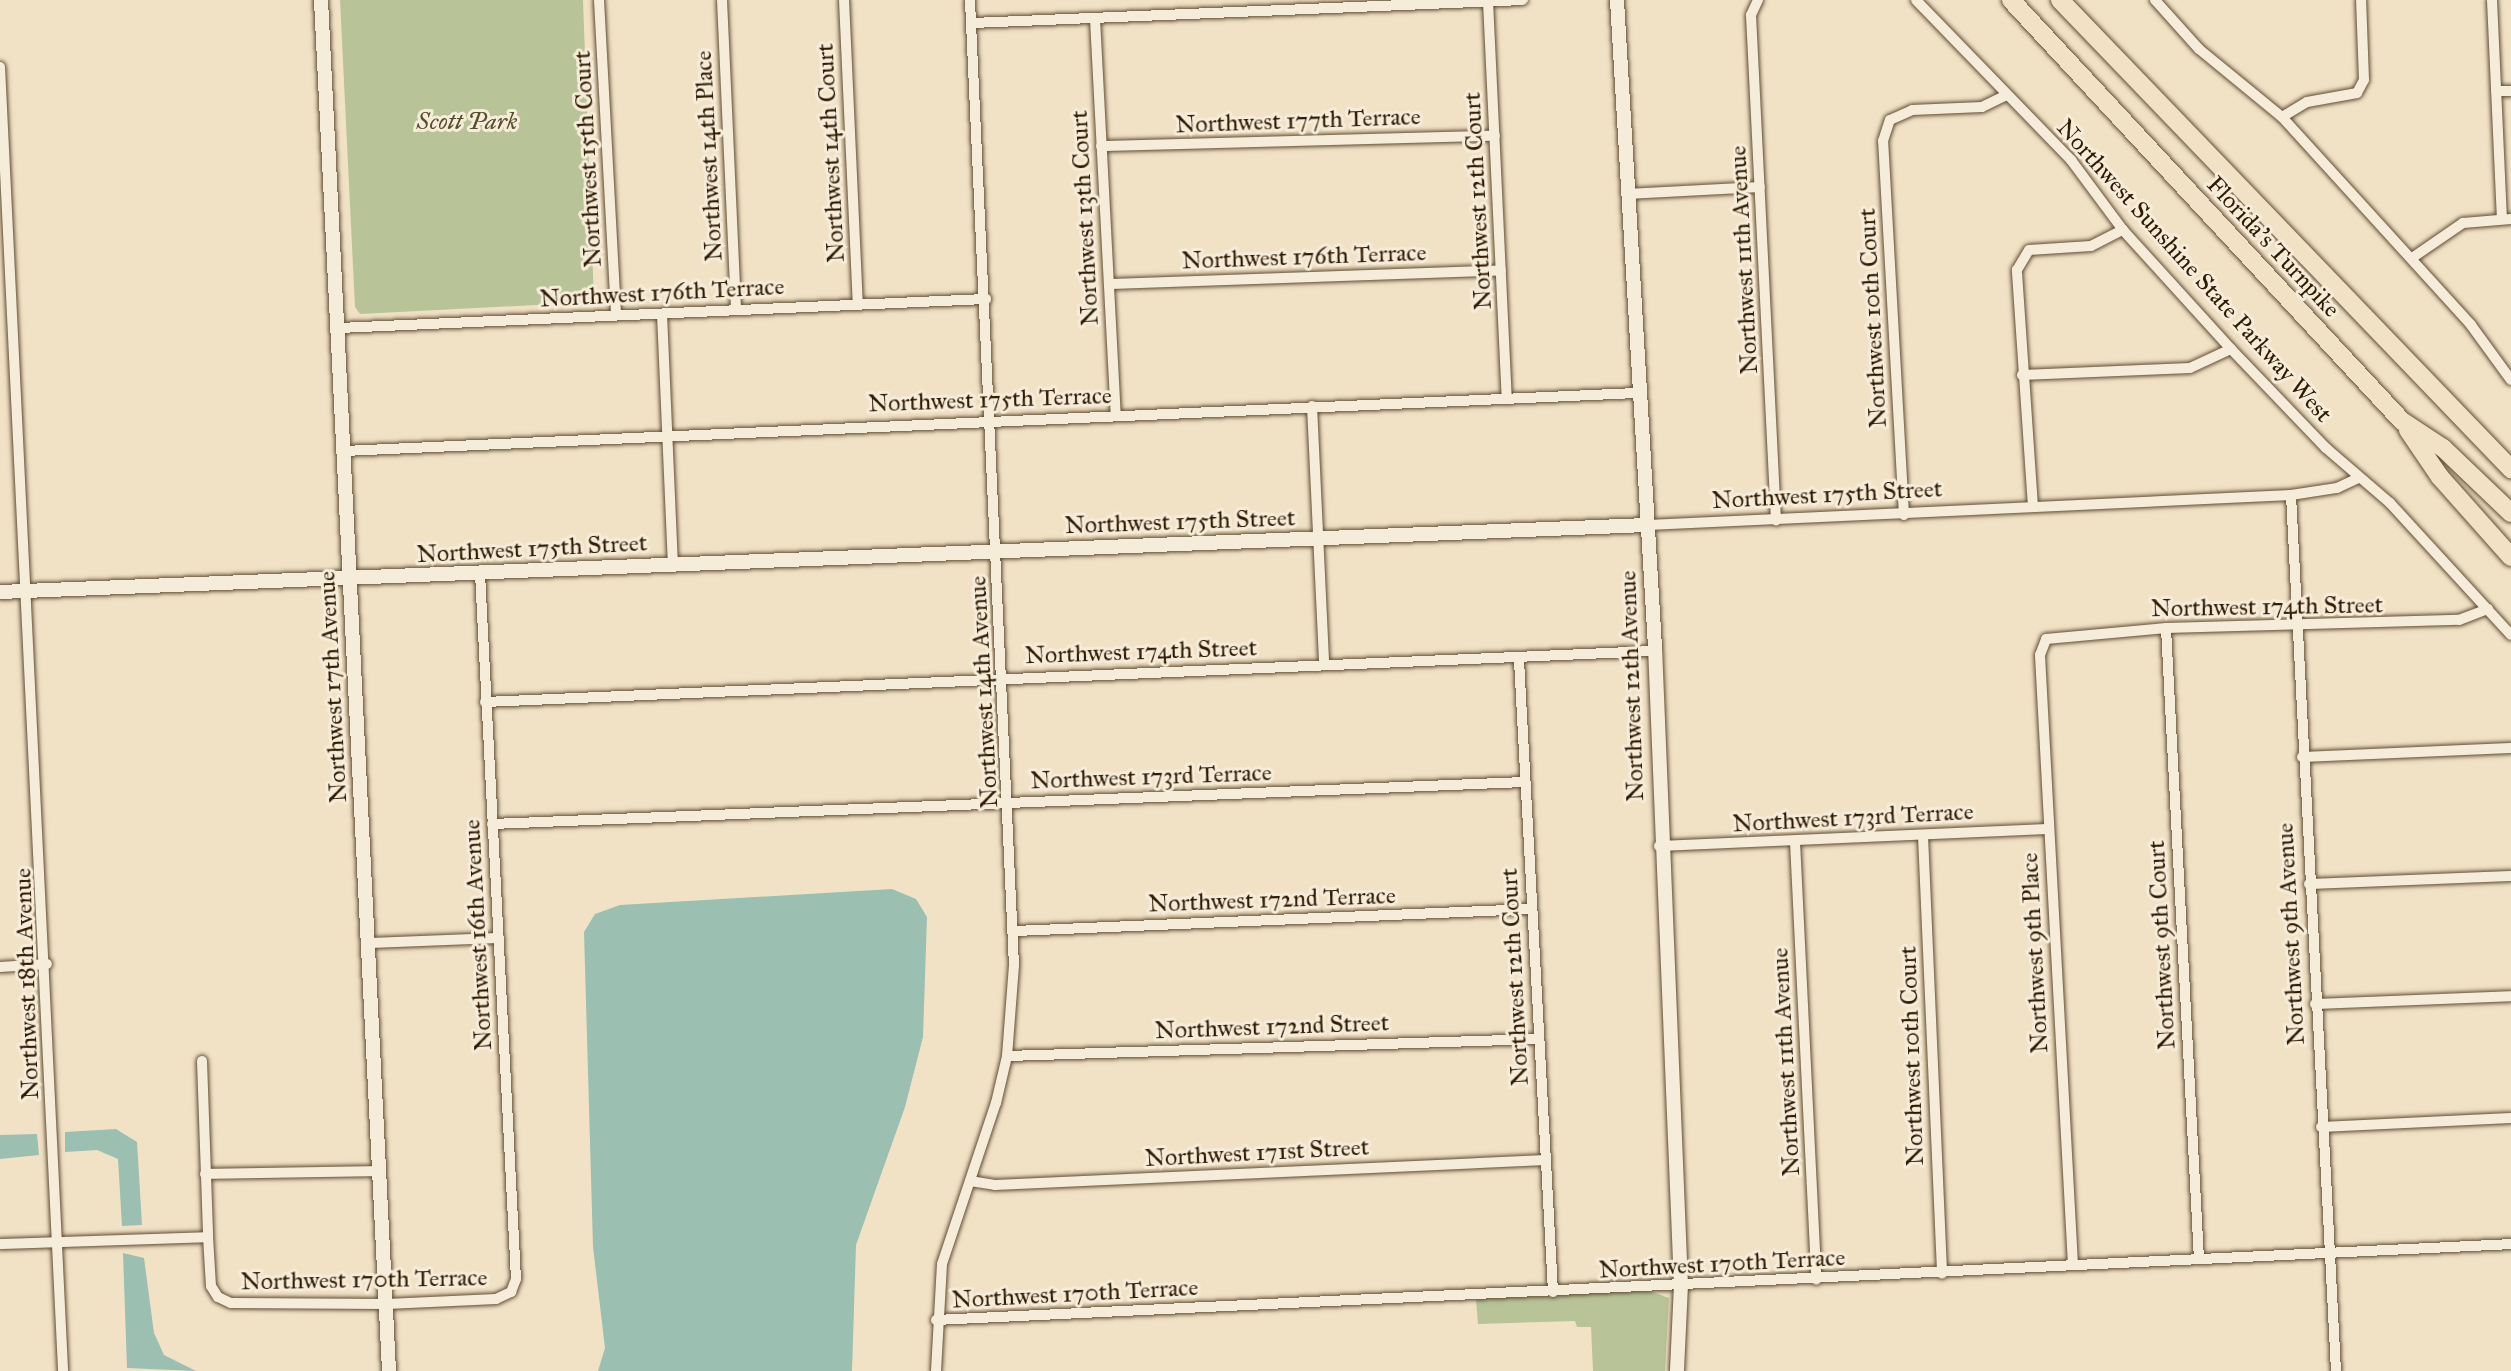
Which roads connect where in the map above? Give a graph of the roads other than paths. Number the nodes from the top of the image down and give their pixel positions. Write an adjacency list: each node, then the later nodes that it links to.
1 (321, 0): 38 (street, Northwest 17th Avenue)
2 (599, 0): 37 (street, Northwest 15th Court)
3 (722, 0): 35 (street, Northwest 14th Place)
4 (844, 0): 34 (street, Northwest 14th Court)
5 (970, 0): 18 (street, Northwest 14th Avenue)
6 (1523, 0): 15 (street)
7 (1617, 0): 27 (street, Northwest 12th Avenue)
8 (1758, 0): 26 (street, Northwest 11th Avenue)
9 (1916, 0): 22 (street, Northwest Sunshine State Parkway West)
10 (2011, 0): 47 (highway, Florida's Turnpike)
11 (2060, 0): 50 (highway, Florida's Turnpike)
12 (2155, 0): 23 (street)
13 (2361, 0): 23 (street)
14 (2492, 0): 20 (street)
15 (1488, 1): 16 (street); 24 (street, Northwest 12th Court)
16 (1293, 6): 17 (street)
17 (1095, 19): 18 (street); 25 (street, Northwest 13th Court)
18 (972, 23): 33 (street, Northwest 14th Avenue)
19 (0, 67): 64 (street, Northwest 18th Avenue)
20 (2496, 91): 21 (street); 28 (street)
21 (2511, 91)
22 (2005, 96): 29 (street, Northwest Sunshine State Parkway West); 55 (street, Northwest 10th Court)
23 (2282, 117): 30 (street)
24 (1495, 136): 25 (street, Northwest 177th Terrace); 31 (street, Northwest 12th Court)
25 (1101, 146): 32 (street, Northwest 13th Court)
26 (1760, 187): 27 (street); 56 (street, Northwest 11th Avenue)
27 (1627, 194): 42 (street, Northwest 12th Avenue)
28 (2507, 219): 30 (street)
29 (2123, 230): 39 (street, Northwest Sunshine State Parkway West); 40 (street)
30 (2412, 258): 41 (street)
31 (1501, 270): 32 (street, Northwest 176th Terrace); 43 (street, Northwest 12th Court)
32 (1109, 284): 45 (street, Northwest 13th Court)
33 (986, 299): 34 (street, Northwest 176th Terrace); 46 (street, Northwest 14th Avenue)
34 (858, 304): 35 (street, Northwest 176th Terrace)
35 (736, 310): 36 (street, Northwest 176th Terrace)
36 (662, 314): 37 (street, Northwest 176th Terrace); 48 (street)
37 (616, 315): 38 (street, Northwest 176th Terrace)
38 (339, 328): 49 (street, Northwest 17th Avenue)
39 (2231, 349): 40 (street); 51 (street, Northwest Sunshine State Parkway West)
40 (2022, 375): 53 (street)
41 (2511, 380)
42 (1638, 393): 43 (street, Northwest 175th Terrace); 57 (street, Northwest 12th Avenue)
43 (1507, 399): 44 (street, Northwest 175th Terrace)
44 (1312, 406): 45 (street, Northwest 175th Terrace); 58 (street)
45 (1116, 415): 46 (street, Northwest 175th Terrace)
46 (992, 421): 48 (street, Northwest 175th Terrace); 59 (street, Northwest 14th Avenue)
47 (2402, 421): 54 (highway, Florida's Turnpike); 60 (highway)
48 (668, 434): 49 (street, Northwest 175th Terrace); 61 (street)
49 (344, 451): 63 (street, Northwest 17th Avenue)
50 (2511, 469)
51 (2358, 478): 52 (street, Northwest 175th Street); 66 (street, Northwest Sunshine State Parkway West)
52 (2291, 495): 53 (street, Northwest 175th Street); 67 (street, Northwest 9th Avenue)
53 (2033, 507): 55 (street, Northwest 175th Street)
54 (2511, 513)
55 (1904, 515): 56 (street, Northwest 175th Street)
56 (1776, 520): 57 (street, Northwest 175th Street)
57 (1648, 525): 58 (street, Northwest 175th Street); 71 (street, Northwest 12th Avenue)
58 (1317, 540): 59 (street, Northwest 175th Street); 73 (street)
59 (997, 549): 61 (street, Northwest 175th Street); 74 (street, Northwest 14th Avenue)
60 (2511, 557)
61 (673, 565): 62 (street, Northwest 175th Street)
62 (480, 574): 63 (street, Northwest 175th Street); 75 (street, Northwest 16th Avenue)
63 (349, 579): 64 (street, Northwest 175th Street); 90 (street, Northwest 17th Avenue)
64 (28, 591): 65 (street, Northwest 175th Street); 91 (street, Northwest 18th Avenue)
65 (0, 592)
66 (2488, 609): 67 (street, Northwest 174th Street); 69 (street, Northwest Sunshine State Parkway West)
67 (2297, 626): 68 (street, Northwest 174th Street); 77 (street, Northwest 9th Avenue)
68 (2166, 628): 70 (street, Northwest 174th Street); 109 (street, Northwest 9th Court)
69 (2511, 635)
70 (2046, 639): 81 (street, Northwest 9th Place)
71 (1655, 651): 72 (street, Northwest 174th Street); 84 (street, Northwest 12th Avenue)
72 (1519, 660): 73 (street, Northwest 174th Street); 78 (street, Northwest 12th Court)
73 (1324, 665): 74 (street, Northwest 174th Street)
74 (1001, 678): 75 (street, Northwest 174th Street); 79 (street, Northwest 14th Avenue)
75 (485, 702): 80 (street, Northwest 16th Avenue)
76 (2511, 748): 77 (street)
77 (2302, 757): 86 (street, Northwest 9th Avenue)
78 (1525, 782): 79 (street, Northwest 173rd Terrace); 87 (street, Northwest 12th Court)
79 (1010, 802): 80 (street, Northwest 173rd Terrace); 88 (street, Northwest 14th Avenue)
80 (492, 824): 89 (street, Northwest 16th Avenue)
81 (2048, 829): 82 (street, Northwest 173rd Terrace); 110 (street, Northwest 9th Place)
82 (1923, 836): 83 (street, Northwest 173rd Terrace); 111 (street, Northwest 10th Court)
83 (1795, 842): 84 (street, Northwest 173rd Terrace); 112 (street, Northwest 11th Avenue)
84 (1659, 846): 113 (street, Northwest 12th Avenue)
85 (2511, 876): 86 (street)
86 (2309, 884): 94 (street, Northwest 9th Avenue)
87 (1531, 909): 88 (street, Northwest 172nd Terrace); 95 (street, Northwest 12th Court)
88 (1015, 931): 96 (street, Northwest 14th Avenue)
89 (499, 938): 90 (street); 114 (street, Northwest 16th Avenue)
90 (369, 943): 101 (street, Northwest 17th Avenue)
91 (47, 964): 92 (street); 105 (street, Northwest 18th Avenue)
92 (0, 967)
93 (2511, 996): 94 (street)
94 (2315, 1004): 99 (street, Northwest 9th Avenue)
95 (1538, 1039): 96 (street, Northwest 172nd Street); 100 (street, Northwest 12th Court)
96 (1007, 1056): 103 (street, Northwest 14th Avenue)
97 (202, 1061): 102 (street)
98 (2511, 1118): 99 (street)
99 (2321, 1127): 108 (street, Northwest 9th Avenue)
100 (1545, 1160): 103 (street, Northwest 171st Street); 115 (street, Northwest 12th Court)
101 (378, 1171): 102 (street); 116 (street, Northwest 17th Avenue)
102 (205, 1174): 104 (street)
103 (970, 1181): 117 (street, Northwest 14th Avenue)
104 (208, 1237): 105 (street); 116 (street, Northwest 170th Terrace)
105 (58, 1242): 106 (street); 118 (street, Northwest 18th Avenue)
106 (0, 1244)
107 (2511, 1244): 108 (street, Northwest 170th Terrace)
108 (2328, 1253): 109 (street, Northwest 170th Terrace); 122 (street, Northwest 9th Avenue)
109 (2199, 1259): 110 (street, Northwest 170th Terrace)
110 (2073, 1265): 111 (street, Northwest 170th Terrace)
111 (1942, 1274): 112 (street, Northwest 170th Terrace)
112 (1816, 1279): 113 (street, Northwest 170th Terrace)
113 (1681, 1285): 115 (street, Northwest 170th Terrace); 121 (street, Northwest 12th Avenue)
114 (511, 1292): 116 (street, Northwest 170th Terrace)
115 (1553, 1292): 117 (street, Northwest 170th Terrace)
116 (387, 1304): 119 (street, Northwest 17th Avenue)
117 (936, 1320): 120 (street, Northwest 14th Avenue)
118 (63, 1371)
119 (389, 1371)
120 (936, 1371)
121 (1677, 1371)
122 (2336, 1371)

